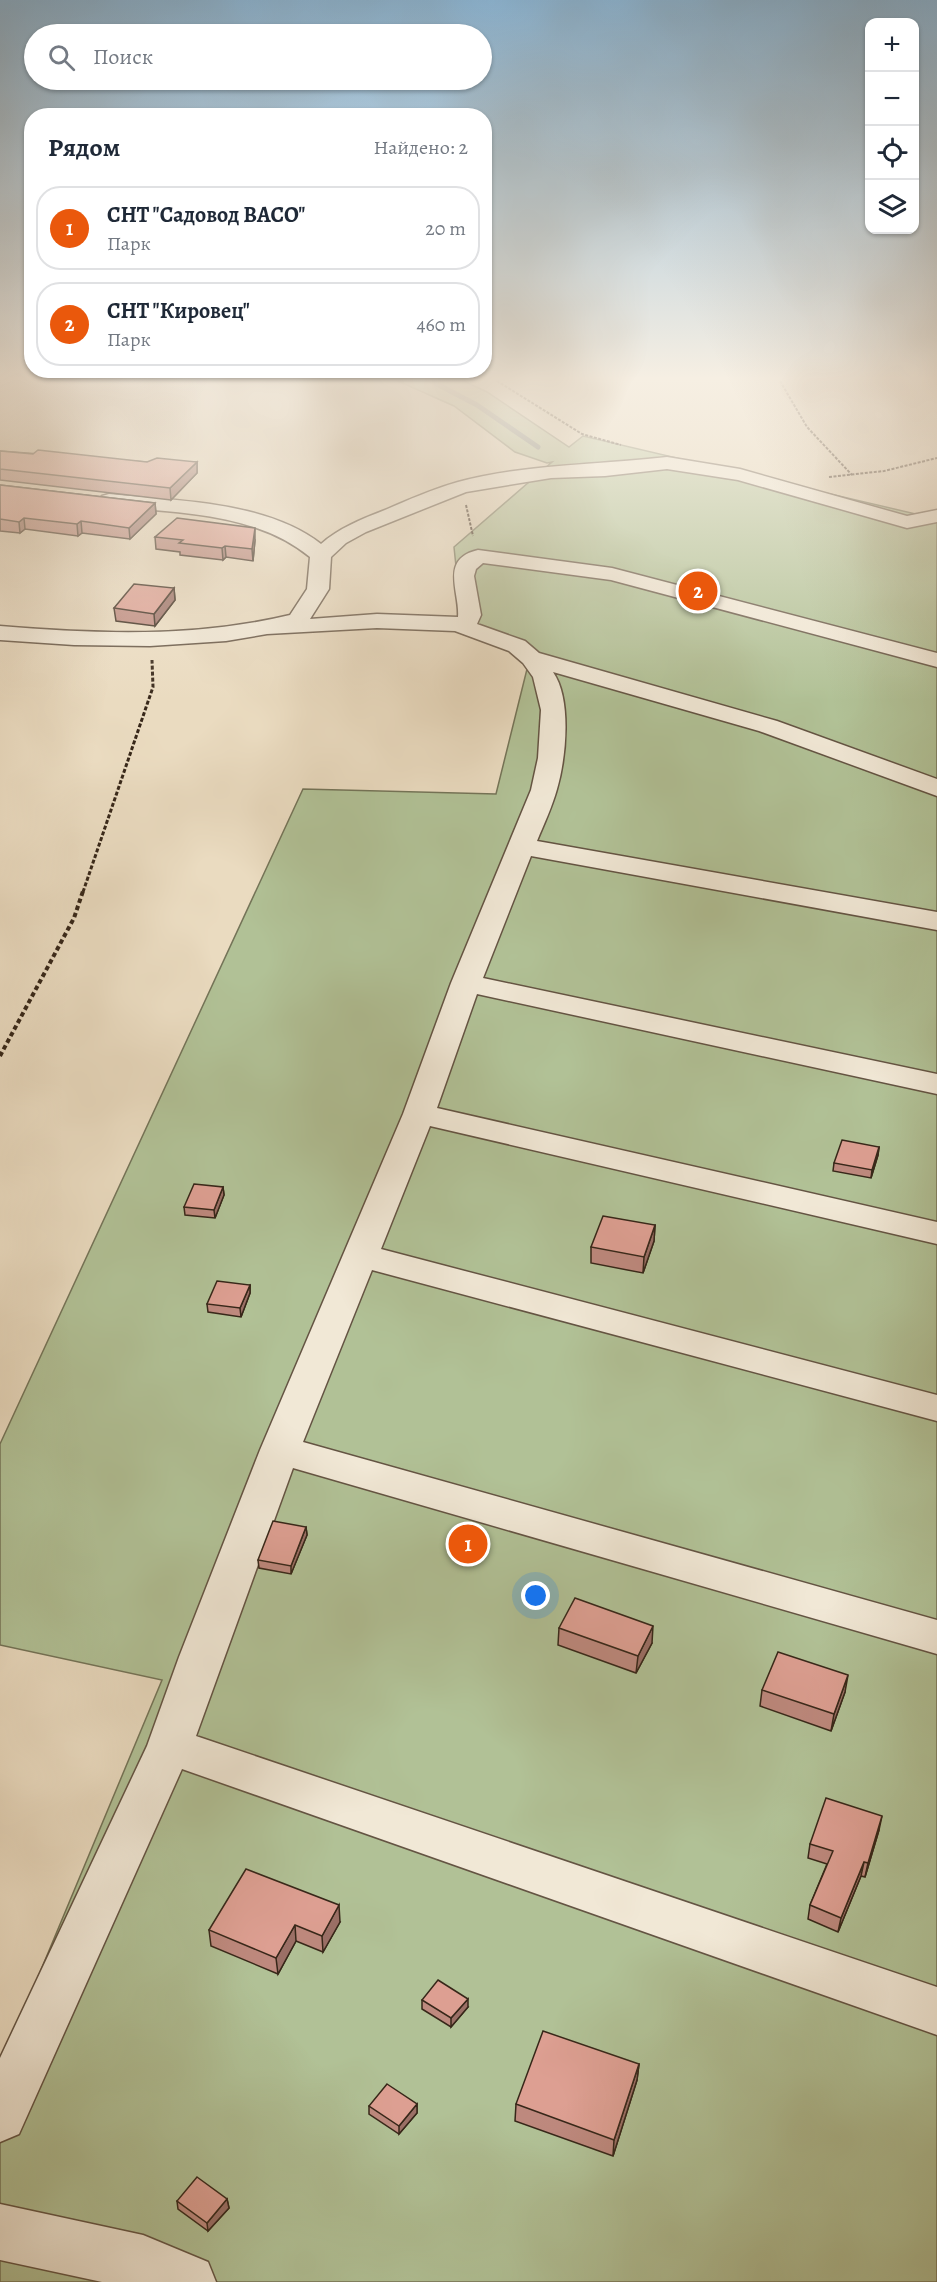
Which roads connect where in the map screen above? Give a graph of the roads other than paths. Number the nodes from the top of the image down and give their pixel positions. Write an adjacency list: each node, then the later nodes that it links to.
1 (461, 487): 7 (street)
2 (784, 487): 5 (street)
3 (92, 498): 7 (street)
4 (937, 516): 5 (street)
5 (907, 522): 6 (street)
6 (937, 537)
7 (321, 555): 9 (street)
8 (458, 624): 9 (street); 11 (street); 12 (street)
9 (270, 627): 10 (street)
10 (0, 633)
11 (531, 658): 13 (street); 14 (street)
12 (937, 660)
13 (937, 789)
14 (522, 846): 15 (street); 16 (street)
15 (937, 921)
16 (466, 983): 17 (street); 18 (street)
17 (937, 1084)
18 (419, 1114): 19 (street); 20 (street)
19 (937, 1233)
20 (362, 1256): 21 (street); 22 (street)
21 (937, 1408)
22 (280, 1450): 23 (street); 24 (street)
23 (937, 1637)
24 (170, 1746): 25 (street); 26 (street)
25 (937, 2011)
26 (0, 2116)
27 (0, 2232): 28 (street)
28 (188, 2282)

